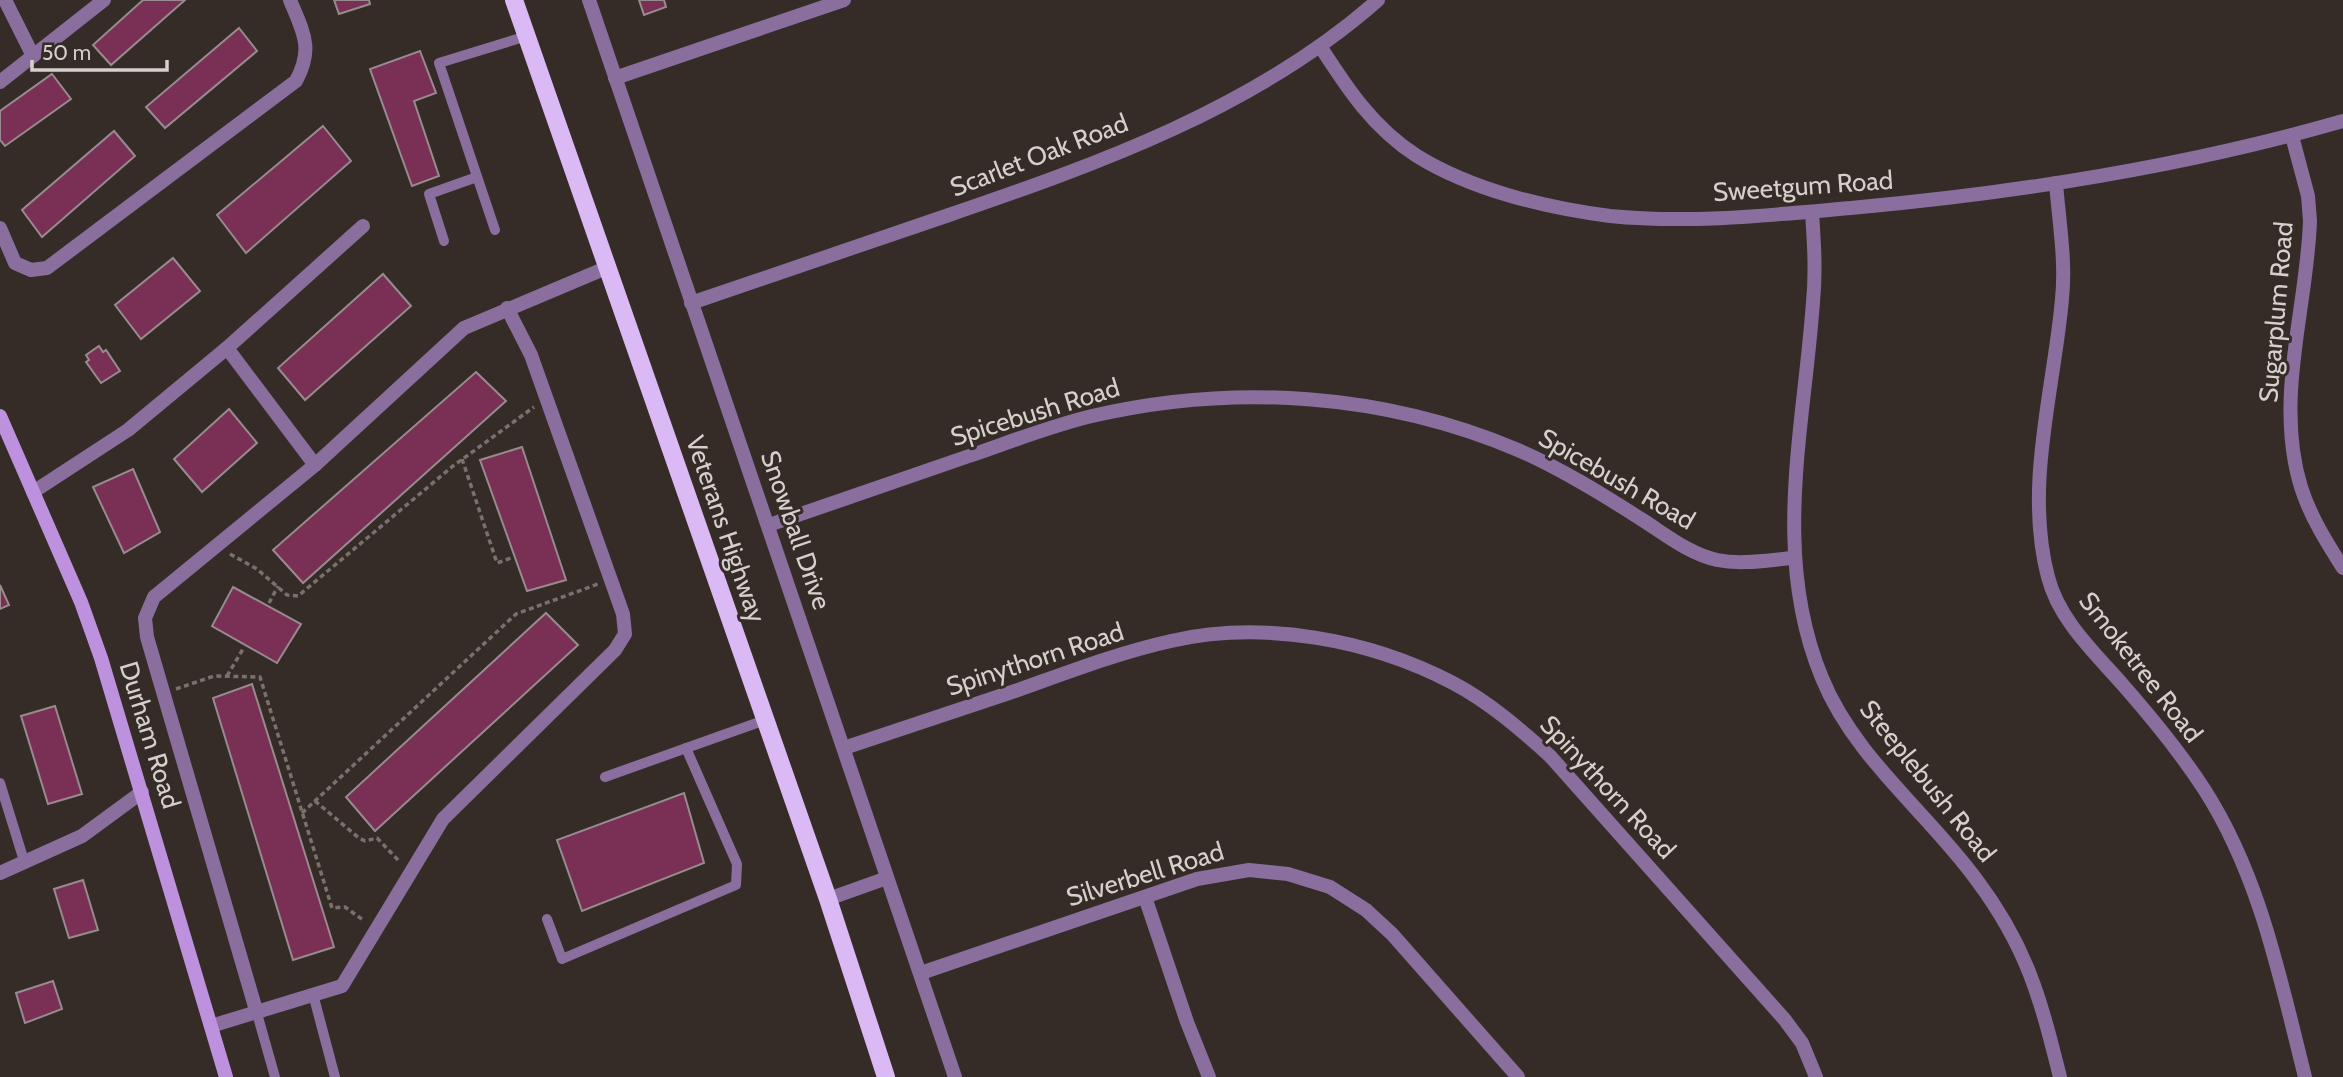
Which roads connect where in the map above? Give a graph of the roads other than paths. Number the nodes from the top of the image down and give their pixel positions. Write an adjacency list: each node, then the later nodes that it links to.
1 (5, 0): 10 (street)
2 (104, 0): 10 (street)
3 (290, 0): 19 (street)
4 (514, 0): 8 (main road, Veterans Highway)
5 (589, 0): 11 (street, Snowball Drive)
6 (844, 0): 11 (street)
7 (1378, 0): 9 (street, Scarlet Oak Road)
8 (527, 36): 15 (lane); 22 (main road, Veterans Highway)
9 (1320, 46): 17 (street, Sweetgum Road); 23 (street, Scarlet Oak Road)
10 (33, 56): 12 (street)
11 (615, 78): 23 (street, Snowball Drive)
12 (0, 82)
13 (2343, 121): 14 (street, Sweetgum Road)
14 (2291, 136): 16 (street, Sweetgum Road); 31 (street, Sugarplum Road)
15 (477, 177): 20 (lane); 21 (lane)
16 (2056, 183): 17 (street, Sweetgum Road); 57 (street, Smoketree Road)
17 (1812, 212): 30 (street, Steeplebush Road)
18 (363, 226): 25 (street)
19 (0, 228)
20 (495, 230)
21 (444, 242)
22 (606, 268): 24 (street); 32 (main road, Veterans Highway)
23 (691, 303): 29 (street, Snowball Drive)
24 (507, 308): 27 (street); 45 (street)
25 (227, 348): 27 (street); 28 (street)
26 (0, 416): 28 (main road, Durham Road)
27 (315, 465): 46 (street)
28 (33, 492): 37 (main road, Durham Road)
29 (769, 525): 30 (street, Spicebush Road); 34 (street, Snowball Drive)
30 (1793, 558): 56 (street, Steeplebush Road)
31 (2343, 568)
32 (765, 720): 33 (lane); 42 (main road, Veterans Highway)
33 (686, 748): 35 (lane); 43 (lane)
34 (844, 748): 40 (street, Snowball Drive); 55 (street, Spinythorn Road)
35 (604, 777)
36 (0, 783): 38 (lane)
37 (142, 792): 38 (street); 47 (main road, Durham Road)
38 (24, 864): 39 (street)
39 (0, 873)
40 (887, 878): 42 (street); 44 (street, Snowball Drive)
41 (1145, 897): 44 (street, Silverbell Road); 53 (street); 54 (street, Silverbell Road)
42 (828, 899): 51 (main road, Veterans Highway)
43 (547, 919)
44 (921, 973): 52 (street, Snowball Drive)
45 (313, 994): 46 (street); 50 (lane)
46 (256, 1010): 47 (street); 49 (lane)
47 (211, 1026): 48 (main road, Durham Road)
48 (226, 1077)
49 (275, 1077)
50 (335, 1077)
51 (886, 1077)
52 (955, 1077)
53 (1209, 1077)
54 (1518, 1077)
55 (1816, 1077)
56 (2060, 1077)
57 (2305, 1077)

